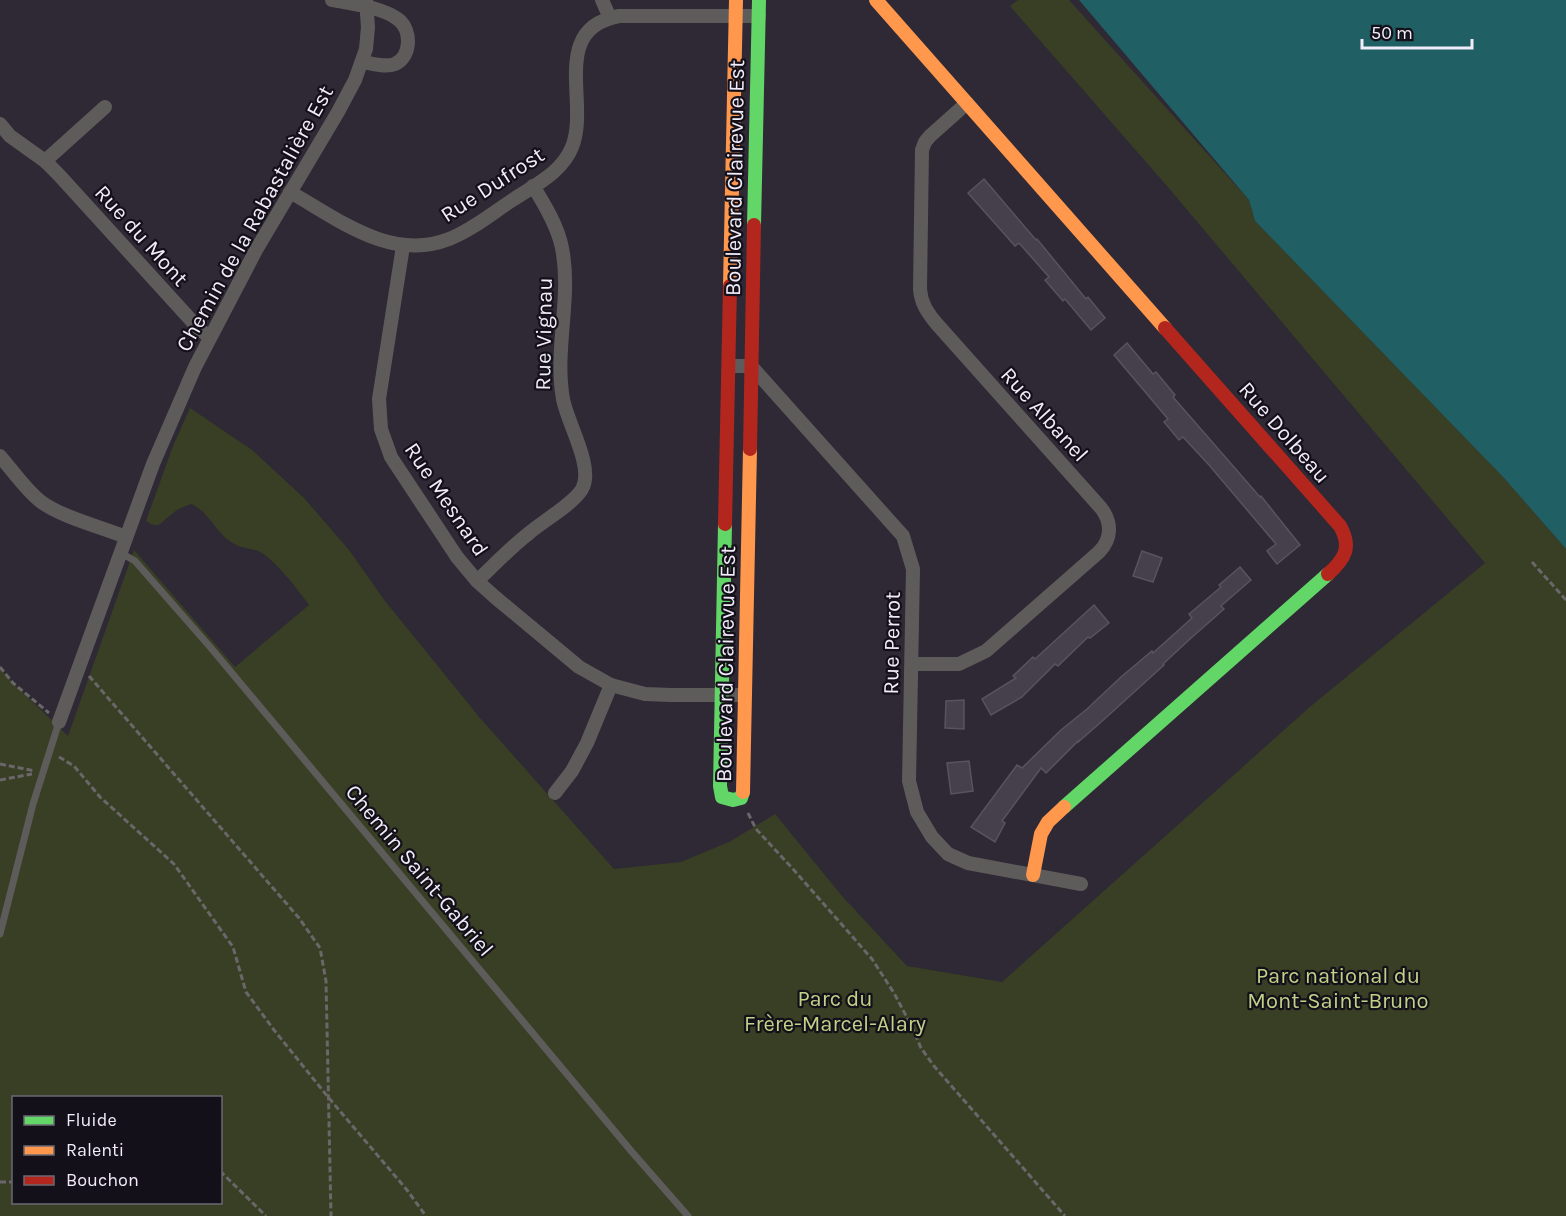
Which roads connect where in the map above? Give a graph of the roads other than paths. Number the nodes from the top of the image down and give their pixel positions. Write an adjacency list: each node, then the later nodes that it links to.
1 (332, 0): 6 (street)
2 (602, 0): 9 (street)
3 (736, 0): 7 (street, Boulevard Clairevue Est)
4 (759, 0): 8 (street, Boulevard Clairevue Est)
5 (876, 0): 11 (street, Rue Dolbeau)
6 (367, 4): 10 (street, Chemin de la Rabastalière Est); 10 (street)
7 (736, 16): 8 (street); 9 (street); 19 (street, Boulevard Clairevue Est)
8 (759, 16): 20 (street, Boulevard Clairevue Est)
9 (610, 18): 15 (street, Rue Dufrost)
10 (362, 62): 16 (street, Chemin de la Rabastalière Est)
11 (967, 103): 25 (street, Rue Albanel); 31 (street, Rue Dolbeau)
12 (105, 107): 14 (street)
13 (0, 124): 14 (street, Rue du Mont)
14 (45, 160): 18 (street, Rue du Mont)
15 (533, 186): 17 (street, Rue Dufrost); 24 (street, Rue Vignau)
16 (290, 192): 17 (street, Rue Dufrost); 18 (street, Chemin de la Rabastalière Est)
17 (403, 246): 24 (street, Rue Mesnard)
18 (210, 337): 22 (street, Chemin de la Rabastalière Est)
19 (729, 366): 20 (street); 27 (street, Boulevard Clairevue Est)
20 (751, 366): 25 (street, Rue Perrot); 28 (street, Boulevard Clairevue Est)
21 (0, 456): 22 (street)
22 (126, 537): 23 (street, Chemin de la Rabastalière Est)
23 (120, 553): 29 (street, Chemin de la Rabastalière Est); 34 (lane, Chemin Saint-Gabriel)
24 (477, 581): 26 (street, Rue Mesnard)
25 (912, 664): 31 (street, Rue Perrot)
26 (611, 685): 27 (street, Rue Mesnard); 30 (street)
27 (722, 695): 28 (street, Rue Mesnard); 28 (street, Boulevard Clairevue Est)
28 (745, 695)
29 (59, 722): 33 (lane)
30 (555, 793)
31 (1033, 875): 32 (street, Rue Perrot)
32 (1081, 884)
33 (0, 934)
34 (688, 1216)

